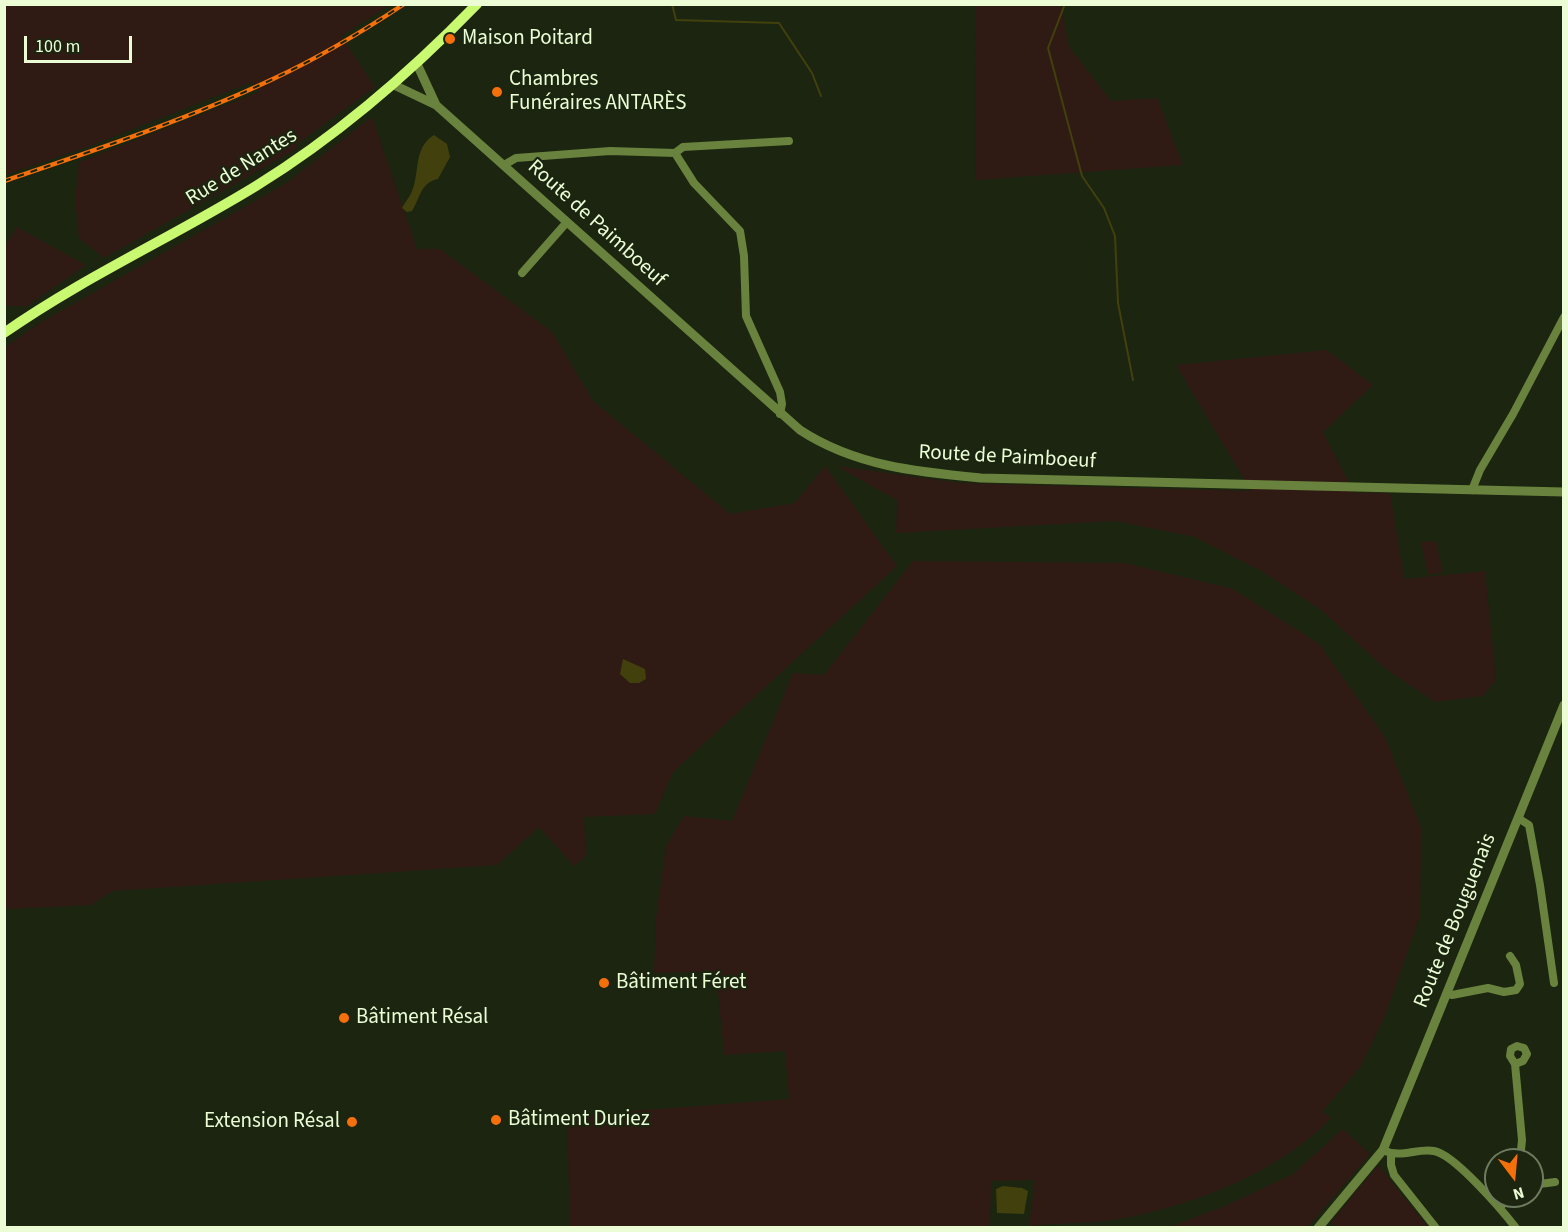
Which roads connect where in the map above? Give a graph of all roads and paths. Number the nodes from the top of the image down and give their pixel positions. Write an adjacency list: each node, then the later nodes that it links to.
1 (477, 4): 2 (main road, Rue de Nantes)
2 (417, 63): 3 (main road, Rue de Nantes); 4 (street, Route de Paimboeuf)
3 (394, 85): 4 (street, Route de Paimboeuf); 11 (main road, Rue de Nantes)
4 (436, 105): 7 (street, Route de Paimboeuf)
5 (789, 141): 6 (street)
6 (675, 153): 7 (street); 12 (street)
7 (504, 165): 8 (street, Route de Paimboeuf)
8 (567, 222): 9 (street); 12 (street, Route de Paimboeuf)
9 (522, 273)
10 (1563, 317): 13 (street)
11 (4, 333)
12 (780, 414): 13 (street, Route de Paimboeuf)
13 (1472, 490): 14 (street, Route de Paimboeuf)
14 (1563, 492)
15 (1563, 705): 16 (street, Route de Bouguenais)
16 (1518, 818): 18 (street); 19 (street, Route de Bouguenais)
17 (1510, 956): 19 (street)
18 (1554, 982)
19 (1447, 993): 22 (street, Route de Bouguenais)
20 (1515, 1064): 21 (street)
21 (1521, 1148)
22 (1387, 1152): 25 (street); 27 (street, Route de Bouguenais); 28 (street)
23 (1555, 1182): 24 (street)
24 (1544, 1183)
25 (1484, 1193)
26 (1500, 1208): 29 (street)
27 (1318, 1227)
28 (1436, 1227)
29 (1516, 1227)

